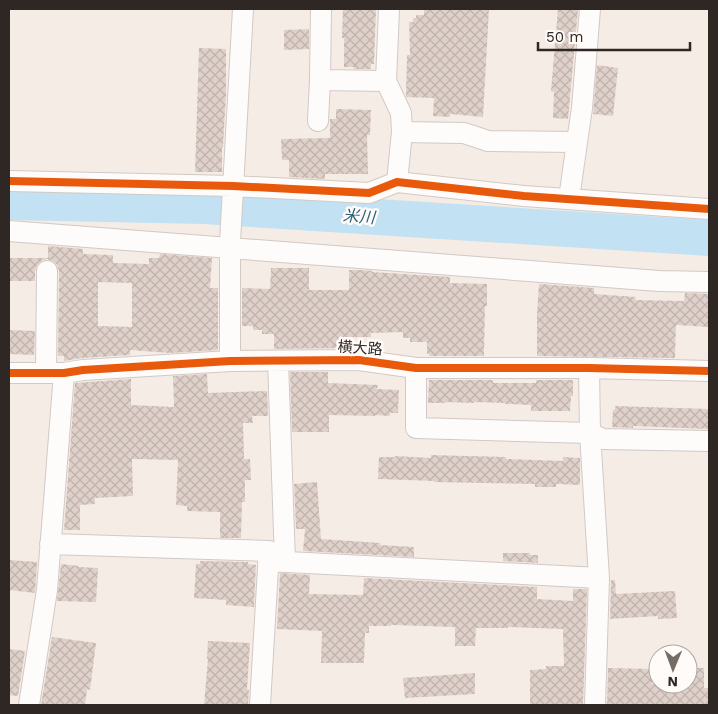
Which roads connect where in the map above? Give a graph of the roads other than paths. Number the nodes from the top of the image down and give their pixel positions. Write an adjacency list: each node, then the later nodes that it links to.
1 (242, 9): 12 (street)
2 (321, 9): 5 (street)
3 (389, 9): 6 (street)
4 (590, 9): 9 (street)
5 (320, 80): 6 (street); 7 (street)
6 (386, 81): 8 (street)
7 (318, 121)
8 (402, 132): 9 (street); 11 (street)
9 (577, 142): 13 (street)
10 (9, 181): 12 (street)
11 (397, 182): 12 (street); 13 (street)
12 (233, 190): 16 (street)
13 (569, 199): 14 (street)
14 (709, 209)
15 (9, 231): 16 (street)
16 (230, 245): 18 (street); 20 (street)
17 (47, 271): 24 (street)
18 (709, 282)
19 (278, 360): 20 (street, 横大路); 21 (street, 横大路); 29 (street)
20 (230, 361): 24 (street, 横大路)
21 (416, 368): 22 (street, 横大路); 26 (street)
22 (589, 368): 23 (street, 横大路); 26 (street)
23 (709, 370)
24 (55, 373): 25 (street, 横大路); 28 (street)
25 (9, 374)
26 (590, 433): 27 (street); 30 (street)
27 (709, 441)
28 (50, 544): 29 (street); 31 (street)
29 (276, 561): 30 (street); 32 (street)
30 (599, 578): 33 (street)
31 (29, 705)
32 (260, 705)
33 (595, 705)

